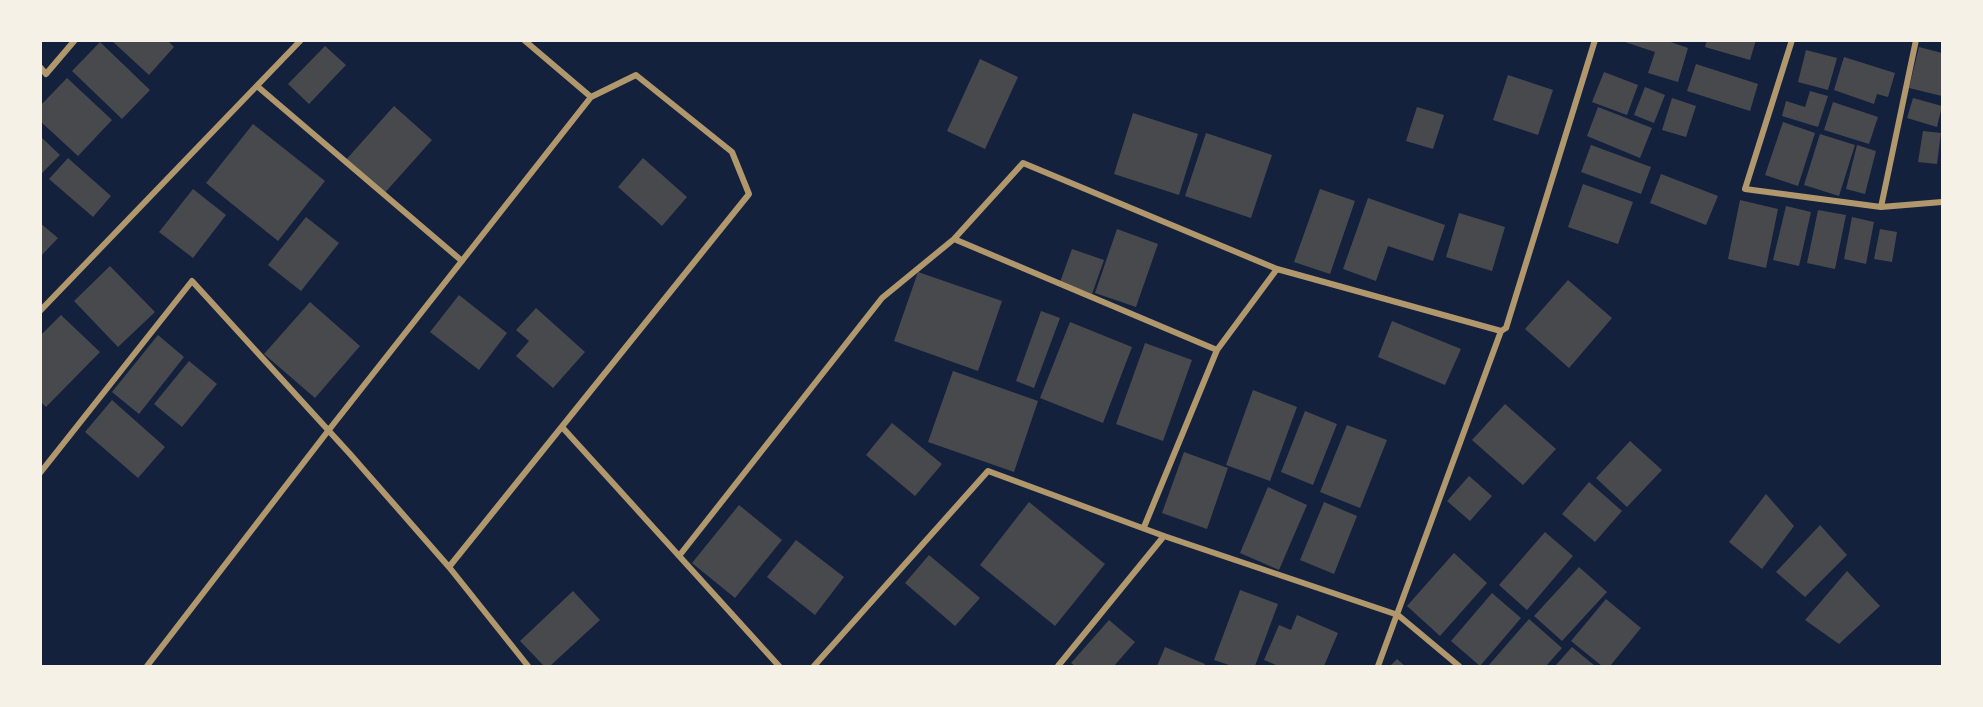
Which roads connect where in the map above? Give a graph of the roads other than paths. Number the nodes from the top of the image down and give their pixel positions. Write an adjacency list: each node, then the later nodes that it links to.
1 (75, 40): 8 (street)
2 (301, 40): 10 (street)
3 (524, 40): 11 (street)
4 (1595, 40): 18 (street)
5 (1792, 40): 13 (street)
6 (1916, 40): 13 (street)
7 (40, 67): 8 (street)
8 (46, 74): 9 (street)
9 (40, 80)
10 (257, 86): 15 (street); 17 (street)
11 (591, 97): 15 (street); 20 (street)
12 (1942, 202): 13 (street)
13 (1881, 207)
14 (954, 239): 16 (street); 19 (street); 25 (street)
15 (462, 261): 21 (street)
16 (1277, 269): 18 (street); 19 (street)
17 (40, 311)
18 (1501, 331): 27 (street)
19 (1217, 350): 23 (street)
20 (562, 427): 25 (street); 26 (street)
21 (328, 431): 22 (street); 26 (street); 28 (street)
22 (40, 473)
23 (1144, 527): 24 (street); 31 (street)
24 (1164, 536): 27 (street); 32 (street)
25 (680, 556): 30 (street)
26 (449, 567): 29 (street)
27 (1398, 615): 33 (street); 34 (street)
28 (147, 666)
29 (528, 666)
30 (779, 666)
31 (814, 666)
32 (1058, 666)
33 (1378, 666)
34 (1459, 666)

